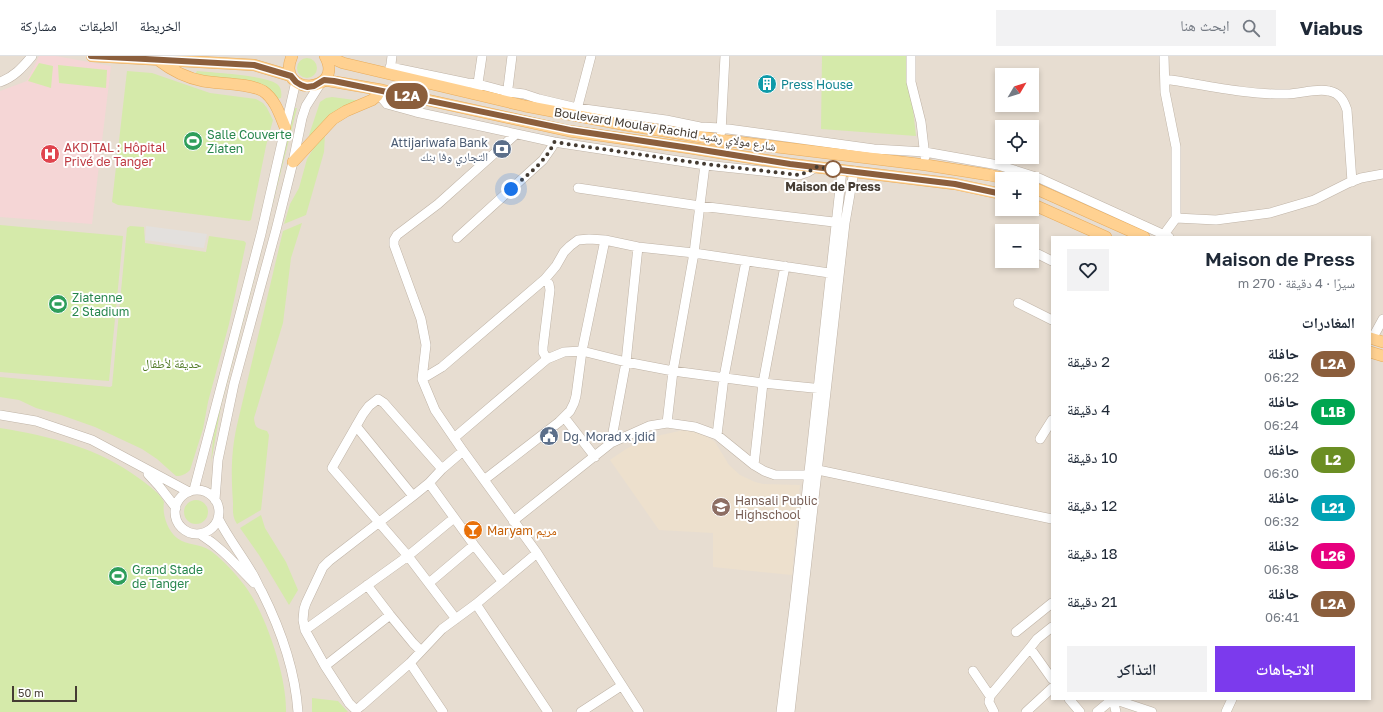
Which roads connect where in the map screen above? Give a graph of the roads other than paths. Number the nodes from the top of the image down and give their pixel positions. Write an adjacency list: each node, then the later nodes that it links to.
1 (32, 56): 16 (street)
2 (92, 56): 12 (main road)
3 (292, 56): 14 (main road)
4 (326, 56): 13 (main road, Boulevard Moulay Rachid شارع مولاي رشيد); 17 (main road)
5 (392, 56): 13 (street)
6 (482, 56): 19 (street)
7 (512, 56): 20 (street)
8 (591, 56): 23 (street)
9 (725, 56): 25 (street)
10 (911, 56): 29 (street)
11 (1164, 56): 15 (street)
12 (158, 60): 14 (main road); 24 (main road)
13 (390, 71): 19 (main road, Boulevard Moulay Rachid شارع مولاي رشيد)
14 (293, 79): 17 (main road, Boulevard Moulay Rachid شارع مولاي رشيد); 24 (street)
15 (1165, 79): 38 (street); 44 (street)
16 (0, 82)
17 (322, 82): 18 (main road, Boulevard Moulay Rachid شارع مولاي رشيد); 30 (street)
18 (381, 90): 21 (main road); 22 (street); 33 (main road, Boulevard Moulay Rachid شارع مولاي رشيد)
19 (477, 90): 20 (main road, Boulevard Moulay Rachid شارع مولاي رشيد)
20 (507, 97): 23 (main road, Boulevard Moulay Rachid شارع مولاي رشيد)
21 (368, 101): 22 (street); 30 (main road)
22 (387, 104): 26 (street)
23 (576, 112): 25 (street); 27 (main road, Boulevard Moulay Rachid شارع مولاي رشيد)
24 (285, 127): 91 (street)
25 (721, 128): 27 (street); 29 (street)
26 (516, 134): 28 (street); 71 (street)
27 (720, 140): 32 (main road, Boulevard Moulay Rachid شارع مولاي رشيد)
28 (554, 142): 31 (street); 49 (street)
29 (925, 152): 32 (street); 48 (street)
30 (293, 162): 93 (street)
31 (705, 164): 33 (street); 42 (street)
32 (926, 165): 37 (main road, Boulevard Moulay Rachid شارع مولاي رشيد)
33 (816, 167): 34 (main road, Boulevard Moulay Rachid شارع مولاي رشيد)
34 (842, 170): 35 (main road, Boulevard Moulay Rachid شارع مولاي رشيد); 45 (street)
35 (854, 171): 41 (main road, Boulevard Moulay Rachid شارع مولاي رشيد); 45 (street)
36 (1383, 174): 38 (street)
37 (995, 176)
38 (1352, 182): 44 (street)
39 (578, 188): 42 (street)
40 (1039, 190): 47 (main road)
41 (995, 193)
42 (700, 206): 45 (street); 52 (street)
43 (1039, 207): 46 (main road)
44 (1176, 218): 48 (street)
45 (841, 223): 57 (street)
46 (1104, 236)
47 (1142, 236)
48 (1166, 236)
49 (458, 238)
50 (605, 240): 51 (street); 58 (street); 64 (street)
51 (638, 247): 52 (street); 68 (street)
52 (694, 253): 55 (street); 69 (street)
53 (1039, 254): 54 (street)
54 (1051, 260)
55 (746, 261): 56 (street); 70 (street)
56 (786, 266): 57 (street); 72 (street)
57 (835, 274): 73 (street)
58 (545, 279): 67 (street); 71 (street)
59 (1018, 303): 60 (street)
60 (1051, 320)
61 (1383, 320): 62 (street)
62 (1371, 338): 63 (main road)
63 (1383, 342)
64 (582, 351): 67 (street); 68 (street); 75 (street)
65 (1371, 352): 66 (main road)
66 (1383, 356)
67 (547, 359): 80 (street)
68 (626, 362): 69 (street); 82 (street)
69 (673, 371): 70 (street); 77 (street)
70 (724, 377): 72 (street); 79 (street)
71 (422, 379): 80 (street)
72 (763, 383): 73 (street); 85 (street)
73 (823, 389): 88 (street)
74 (0, 415): 86 (street)
75 (564, 417): 84 (street); 89 (street)
76 (1051, 422): 81 (street)
77 (667, 423): 79 (street); 82 (street)
78 (356, 426): 87 (street); 92 (street); 99 (street)
79 (717, 435): 85 (street)
80 (454, 438): 83 (street)
81 (1040, 439)
82 (612, 444): 84 (street)
83 (463, 451): 87 (street); 89 (street)
84 (594, 457): 98 (street)
85 (754, 465): 88 (street)
86 (140, 466): 91 (street); 94 (street)
87 (442, 469): 90 (street)
88 (815, 473): 97 (street); 134 (street); 135 (street)
89 (484, 480): 98 (street)
90 (429, 483): 92 (street); 96 (street)
91 (192, 491): 93 (street); 94 (street)
92 (413, 496): 99 (street)
93 (215, 500): 95 (street)
94 (176, 508): 100 (street)
95 (218, 518): 100 (street); 107 (street)
96 (454, 518): 101 (street); 103 (street)
97 (1051, 519)
98 (513, 521): 102 (street)
99 (380, 522): 103 (street); 113 (street)
100 (200, 534): 107 (street)
101 (474, 545): 104 (street); 105 (street)
102 (536, 553): 104 (street); 121 (street)
103 (408, 556): 105 (street); 106 (street)
104 (502, 581): 108 (street)
105 (429, 583): 111 (street)
106 (367, 585): 110 (street); 113 (street)
107 (259, 588): 129 (street)
108 (476, 604): 111 (street); 131 (street)
109 (1051, 604): 114 (street)
110 (390, 615): 116 (street); 118 (street)
111 (456, 619): 116 (street)
112 (1051, 628): 115 (street)
113 (305, 630): 118 (street)
114 (1016, 632)
115 (1030, 648): 120 (street); 123 (street)
116 (421, 650): 117 (street)
117 (410, 663): 118 (street); 130 (street)
118 (325, 666)
119 (973, 671): 123 (street)
120 (1051, 678)
121 (621, 686): 132 (street); 133 (street)
122 (1051, 689): 137 (street)
123 (990, 696): 136 (street)
124 (1070, 700): 138 (street)
125 (1112, 700): 139 (street)
126 (1113, 700): 140 (street)
127 (1118, 700): 141 (street)
128 (1232, 700): 142 (street)
129 (298, 712)
130 (443, 712)
131 (548, 712)
132 (581, 712)
133 (638, 712)
134 (781, 712)
135 (790, 712)
136 (994, 712)
137 (1026, 712)
138 (1080, 712)
139 (1097, 712)
140 (1116, 712)
141 (1152, 712)
142 (1226, 712)

